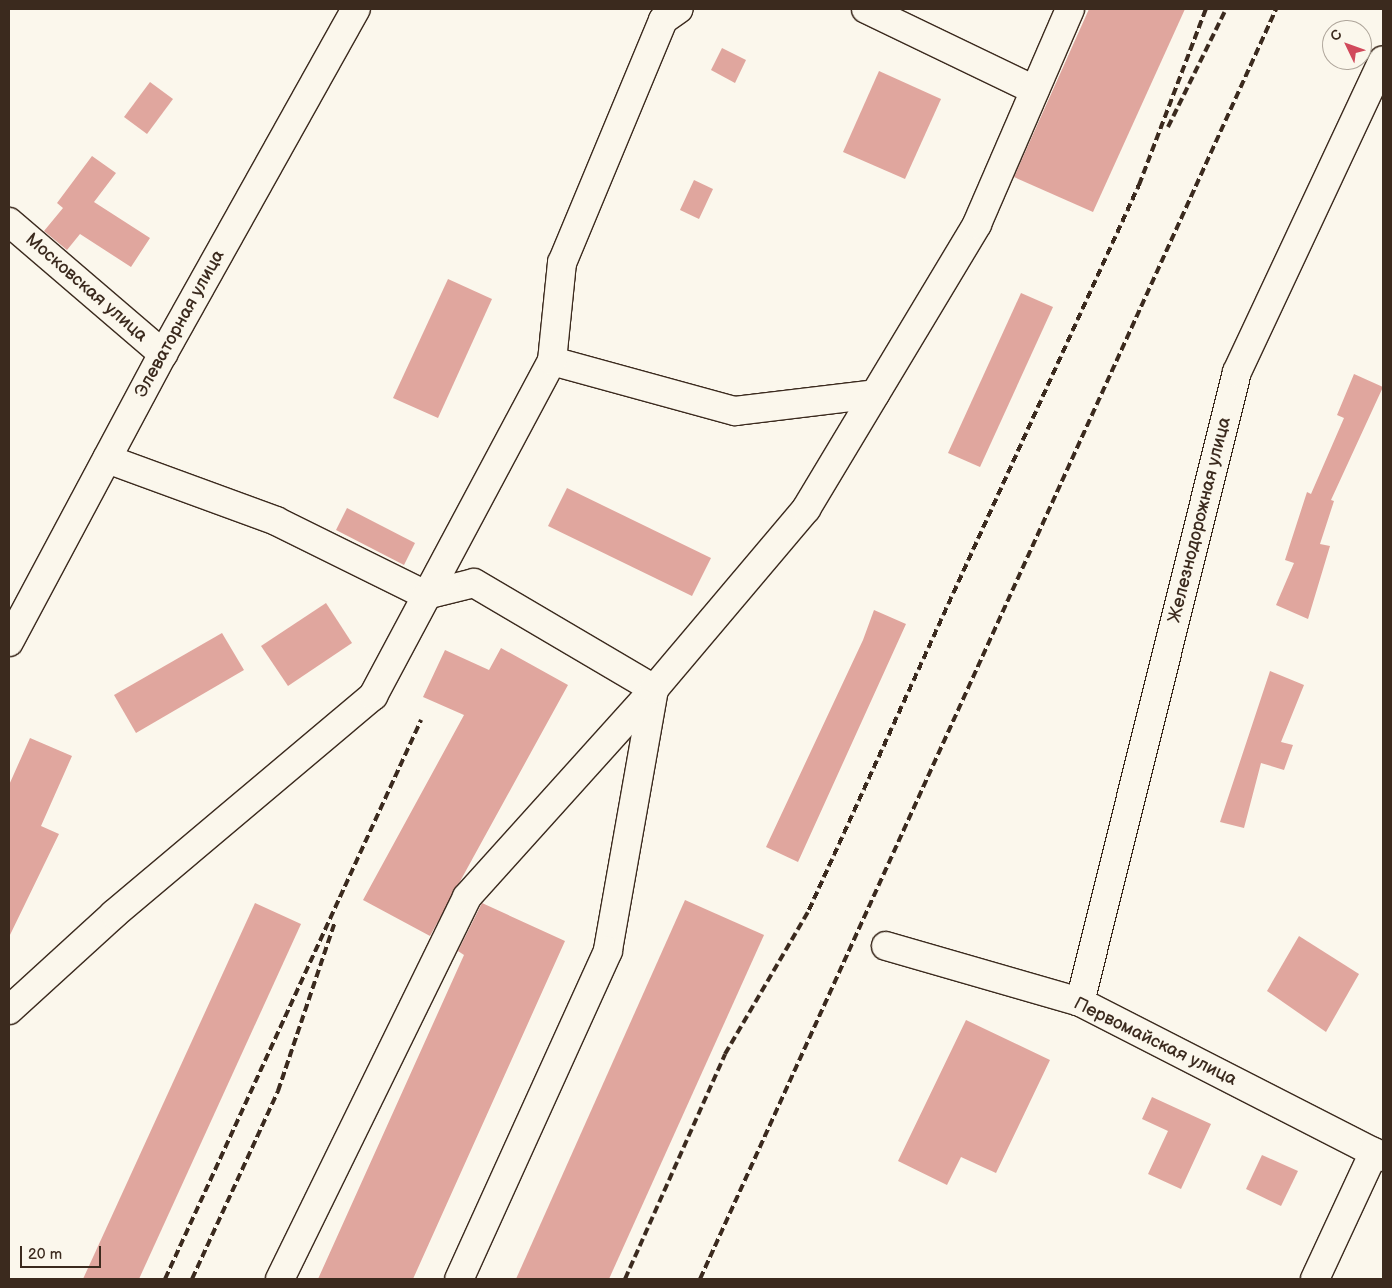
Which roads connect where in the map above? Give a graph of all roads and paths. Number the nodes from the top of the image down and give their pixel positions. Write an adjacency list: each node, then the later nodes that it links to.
1 (356, 9): 8 (street, Элеваторная улица)
2 (679, 9): 9 (street)
3 (866, 9): 6 (street)
4 (1070, 9): 6 (street)
5 (1383, 60): 16 (street, Железнодорожная улица)
6 (1034, 90): 10 (street)
7 (9, 222): 8 (street, Московская улица)
8 (163, 354): 11 (street, Элеваторная улица)
9 (552, 361): 10 (street); 12 (street)
10 (875, 394): 14 (street)
11 (107, 459): 12 (street); 13 (street, Элеваторная улица)
12 (426, 595): 14 (street); 17 (street)
13 (9, 642)
14 (654, 688): 19 (street); 20 (street)
15 (886, 946): 16 (street, Первомайская улица)
16 (1080, 1002): 18 (street, Первомайская улица)
17 (9, 1010)
18 (1378, 1154): 21 (street)
19 (280, 1279)
20 (459, 1279)
21 (1315, 1279)

